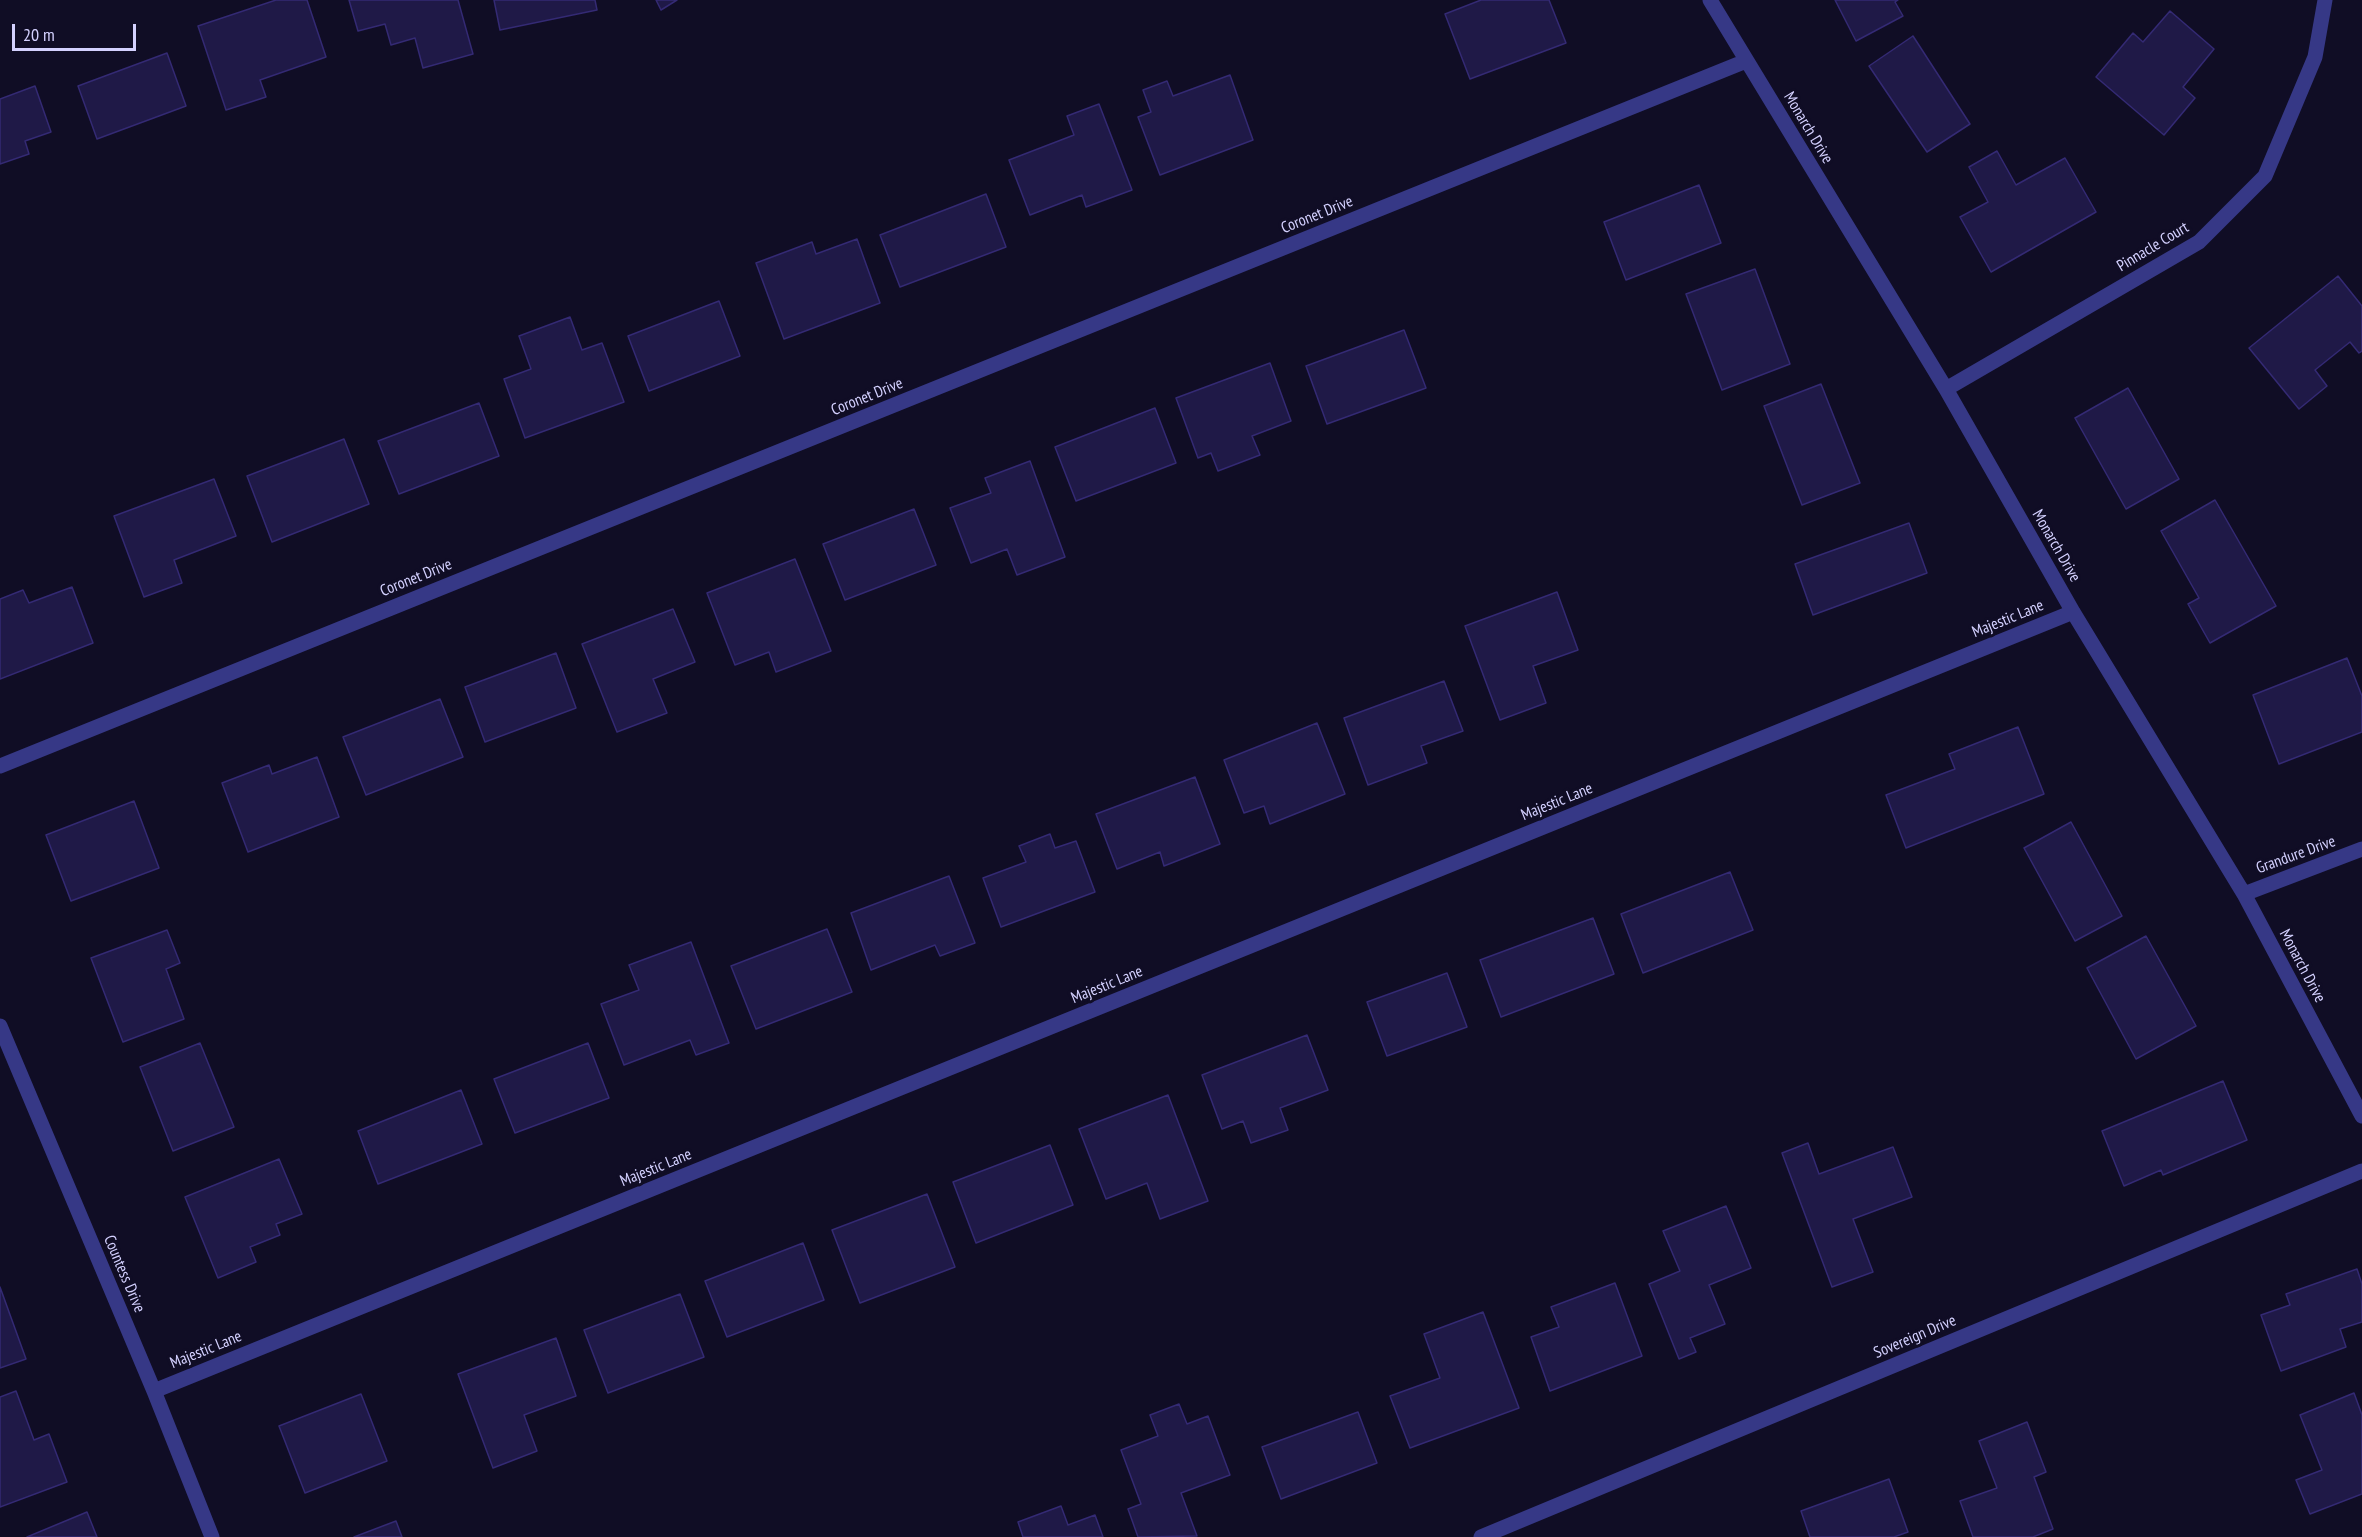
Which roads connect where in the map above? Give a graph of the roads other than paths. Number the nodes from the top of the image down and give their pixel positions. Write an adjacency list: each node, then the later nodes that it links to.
1 (1710, 0): 3 (street, Monarch Drive)
2 (2325, 0): 4 (street, Pinnacle Court)
3 (1746, 61): 4 (street, Monarch Drive); 6 (street, Coronet Drive)
4 (1946, 389): 5 (street, Monarch Drive)
5 (2073, 612): 8 (street, Monarch Drive); 12 (street, Majestic Lane)
6 (0, 766)
7 (2362, 849): 8 (street, Grandure Drive)
8 (2244, 894): 10 (street, Monarch Drive)
9 (0, 1026): 12 (street, Countess Drive)
10 (2362, 1116)
11 (2362, 1171): 14 (street, Sovereign Drive)
12 (154, 1391): 13 (street, Countess Drive)
13 (212, 1537)
14 (1482, 1537)

